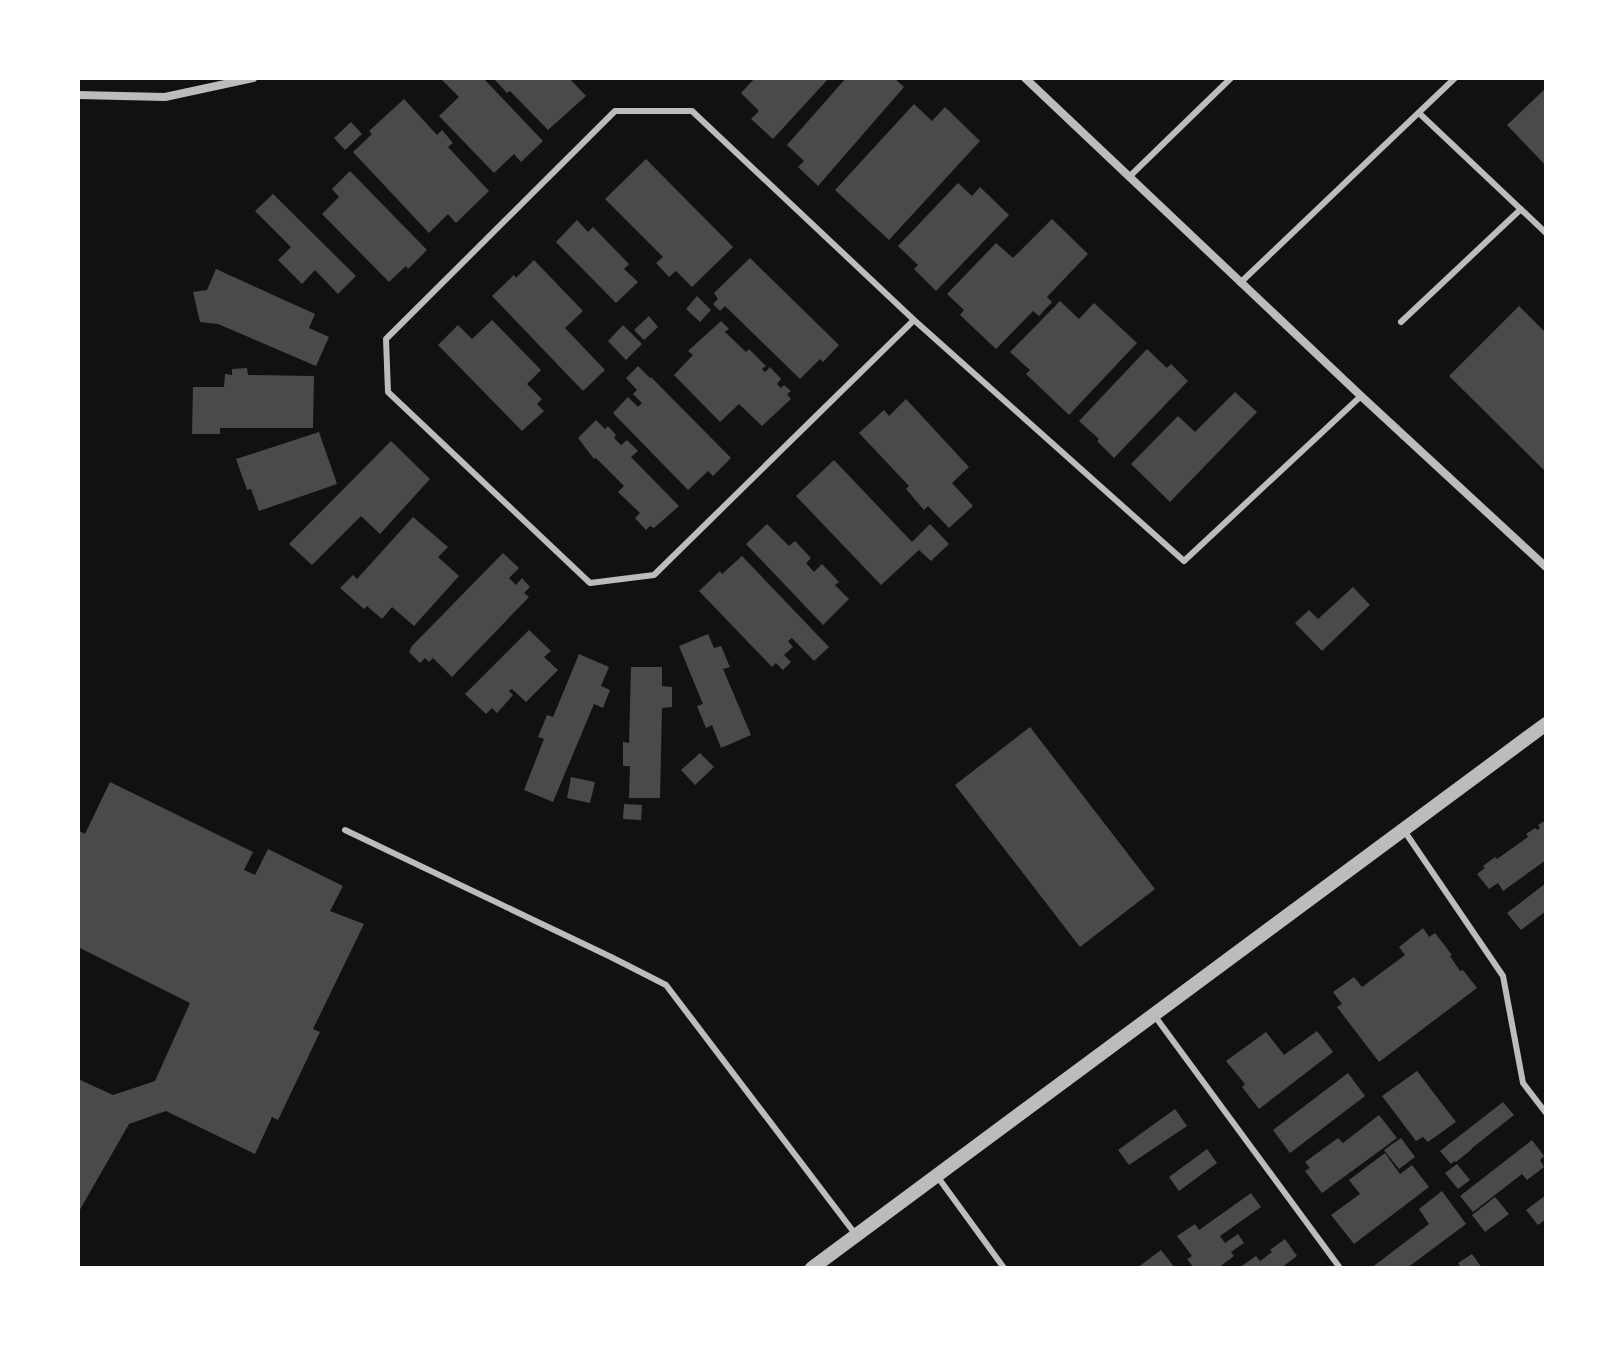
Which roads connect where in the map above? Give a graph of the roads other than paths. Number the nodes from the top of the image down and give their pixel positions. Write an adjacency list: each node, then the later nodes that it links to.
1 (253, 78): 5 (street)
2 (1025, 78): 7 (street)
3 (1231, 78): 7 (lane)
4 (1455, 78): 6 (lane)
5 (78, 95)
6 (1419, 113): 8 (lane); 10 (lane)
7 (1129, 177): 10 (street)
8 (1521, 209): 9 (lane); 12 (lane)
9 (1546, 233)
10 (1240, 283): 13 (street)
11 (914, 320): 11 (lane); 13 (lane)
12 (1401, 322)
13 (1361, 396): 14 (street)
14 (1546, 567)
15 (1544, 731): 16 (street)
16 (1403, 829): 18 (street); 19 (lane)
17 (345, 830): 21 (lane)
18 (1154, 1015): 20 (street); 24 (lane)
19 (1546, 1113)
20 (937, 1176): 21 (street); 23 (lane)
21 (856, 1235): 22 (street)
22 (812, 1268)
23 (1004, 1268)
24 (1340, 1268)

